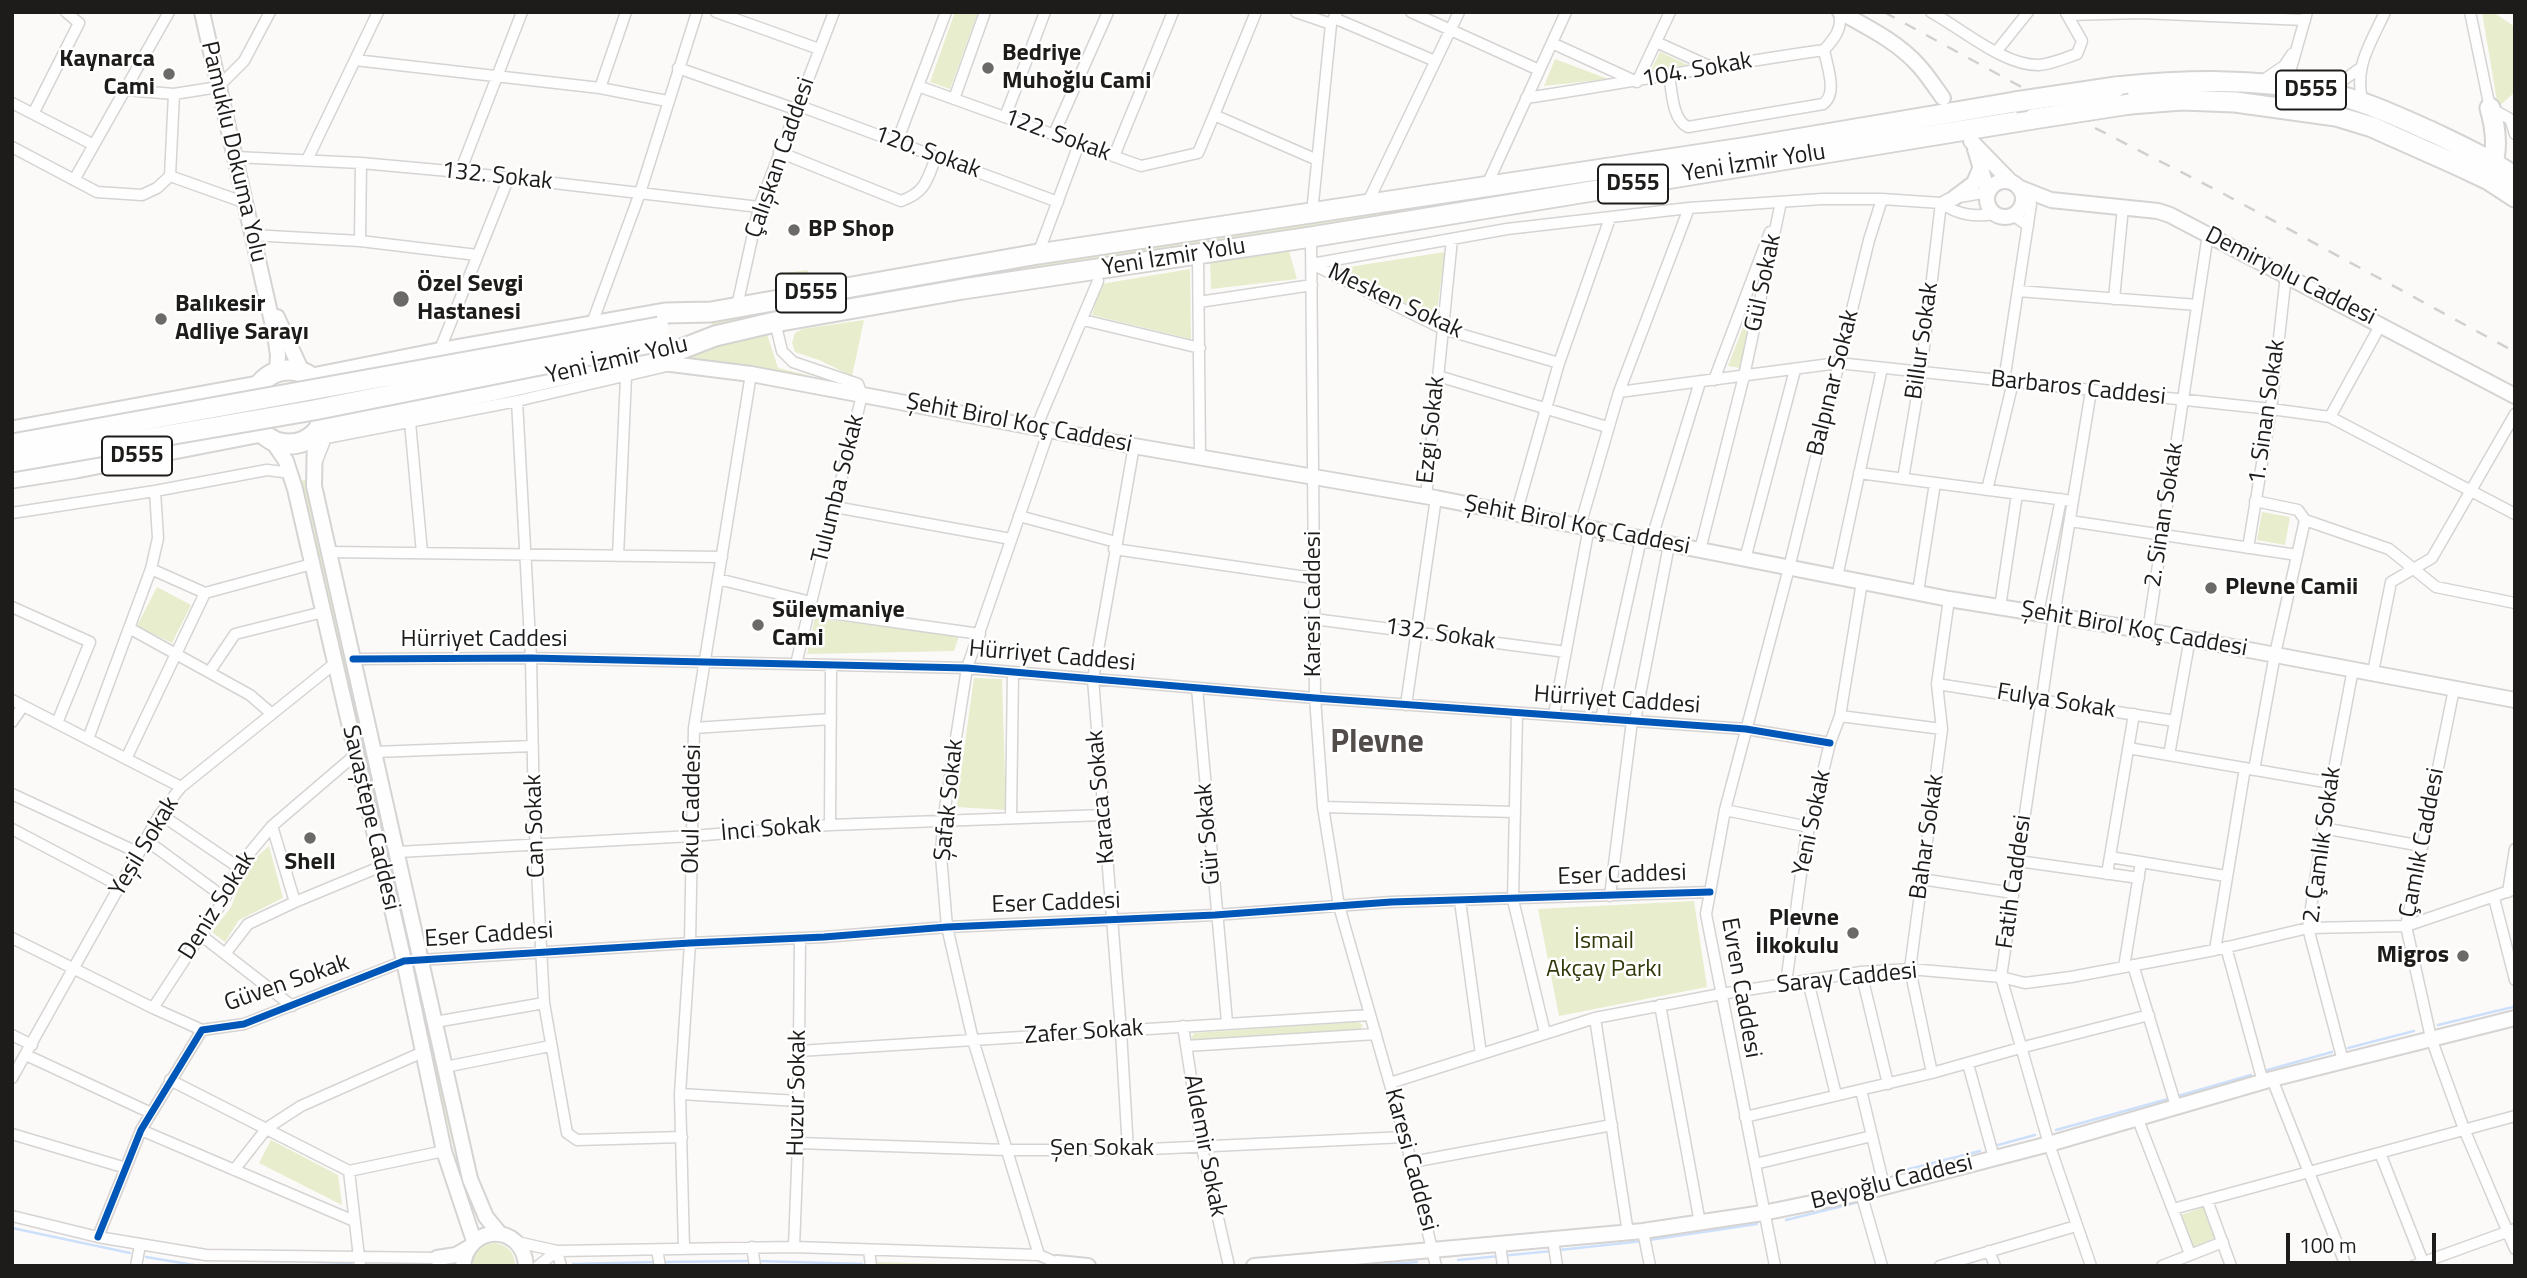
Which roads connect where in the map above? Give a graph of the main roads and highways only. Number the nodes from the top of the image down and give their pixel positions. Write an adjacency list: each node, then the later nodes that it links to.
1 (202, 12): 14 (main road, Pamuklu Dokuma Yolu)
2 (1840, 12): 3 (main road)
3 (1943, 98)
4 (2490, 108): 6 (highway)
5 (1980, 169): 8 (main road); 9 (main road); 11 (main road)
6 (2490, 170): 7 (highway, D555); 10 (highway, D555); 15 (highway, Yeni İzmir Yolu / D555, bridge); 17 (highway, Yeni İzmir Yolu / D555, bridge)
7 (2515, 177)
8 (2015, 184): 9 (main road); 12 (main road); 13 (main road)
9 (1988, 192): 13 (main road)
10 (2515, 197)
11 (1947, 200)
12 (2051, 200): 13 (main road); 22 (main road, Demiryolu Caddesi)
13 (2021, 209)
14 (264, 291): 19 (main road); 20 (main road)
15 (711, 312): 16 (highway); 20 (highway, Yeni İzmir Yolu / D555)
16 (660, 334): 17 (highway); 26 (highway, Yeni İzmir Yolu / D555, bridge); 27 (highway, Yeni İzmir Yolu / D555, bridge)
17 (715, 336): 18 (highway, Yeni İzmir Yolu / D555)
18 (637, 359): 23 (highway, Yeni İzmir Yolu / D555); 29 (main road, Şehit Birol Koç Caddesi)
19 (277, 371): 20 (highway); 21 (highway)
20 (307, 375): 23 (highway)
21 (258, 386): 24 (highway, D555); 25 (highway)
22 (2515, 396)
23 (317, 429): 25 (highway); 31 (main road, Savaştepe Caddesi)
24 (12, 430)
25 (266, 435): 28 (highway, D555); 32 (main road, Savaştepe Caddesi)
26 (12, 444)
27 (12, 462)
28 (12, 478)
29 (2515, 700)
30 (2515, 1018): 33 (main road, Beyoğlu Caddesi)
31 (500, 1234): 32 (main road); 40 (main road)
32 (471, 1244): 36 (main road); 39 (main road)
33 (1555, 1252): 34 (main road, Beyoğlu Caddesi)
34 (1501, 1255): 35 (main road, Beyoğlu Caddesi)
35 (1435, 1258): 37 (main road, Beyoğlu Caddesi)
36 (442, 1262)
37 (1328, 1263): 42 (main road, Beyoğlu Caddesi)
38 (1057, 1264): 41 (main road)
39 (463, 1266)
40 (526, 1266)
41 (1088, 1266)
42 (1254, 1266)

